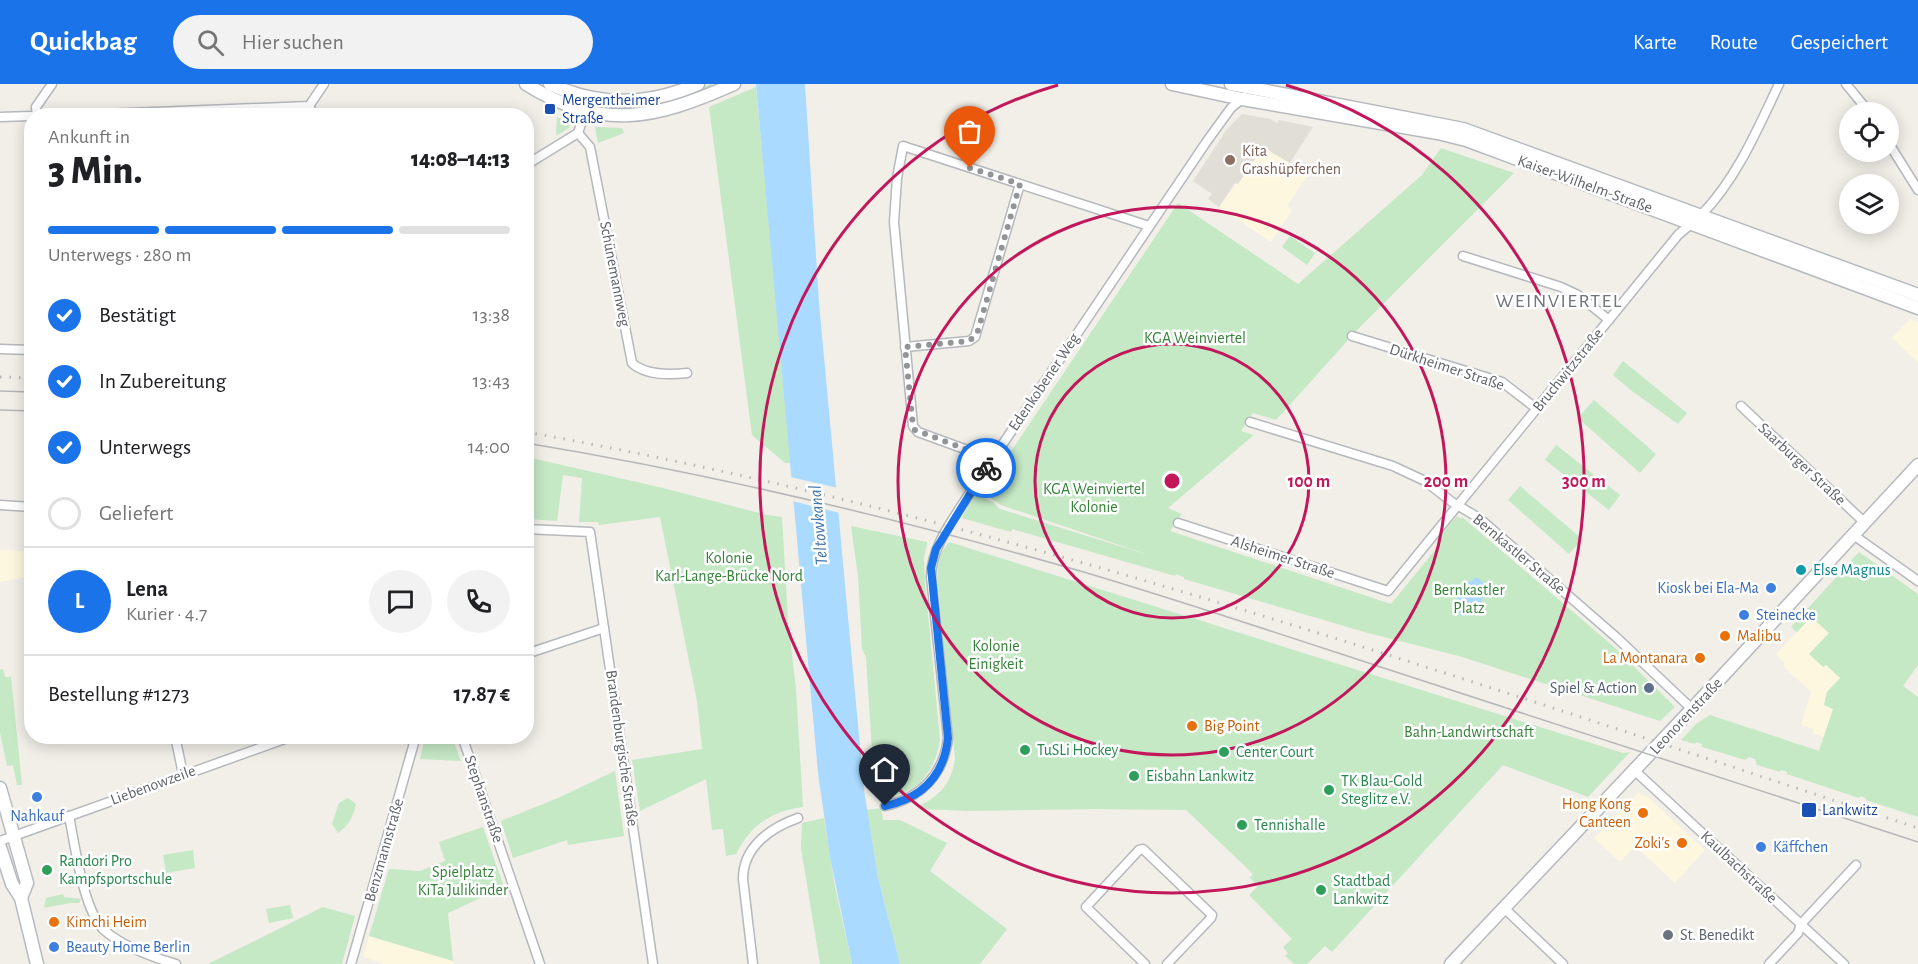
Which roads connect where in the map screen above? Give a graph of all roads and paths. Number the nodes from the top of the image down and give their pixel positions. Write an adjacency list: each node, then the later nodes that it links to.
1 (52, 84): 16 (street)
2 (324, 84): 15 (street)
3 (525, 84): 18 (main road)
4 (550, 84): 12 (main road)
5 (698, 84): 12 (main road)
6 (1172, 84): 13 (main road, Kaiser-Wilhelm-Straße)
7 (1232, 84): 11 (main road, Kaiser-Wilhelm-Straße)
8 (1846, 84): 14 (street)
9 (1776, 85): 26 (street, Bruchwitzstraße)
10 (726, 86): 18 (main road)
11 (1256, 86): 13 (street); 26 (main road, Kaiser-Wilhelm-Straße)
12 (589, 98): 18 (main road)
13 (1242, 99): 26 (main road, Kaiser-Wilhelm-Straße); 27 (street, Edenkobener Weg)
14 (1861, 102)
15 (309, 106): 17 (street)
16 (36, 108)
17 (275, 108)
18 (585, 112): 21 (street)
19 (24, 116): 20 (street)
20 (0, 117)
21 (578, 133): 22 (street); 36 (street, Schünemannweg)
22 (534, 160)
23 (1899, 160): 25 (street)
24 (1020, 184): 27 (street); 33 (street); 33 (street)
25 (1918, 190)
26 (1696, 219): 29 (main road, Kaiser-Wilhelm-Straße); 30 (main road, Kaiser-Wilhelm-Straße); 31 (street, Bruchwitzstraße)
27 (1149, 226): 40 (street, Edenkobener Weg)
28 (1463, 256): 31 (street)
29 (1918, 295)
30 (1918, 308)
31 (1609, 320): 38 (street, Bruchwitzstraße)
32 (1352, 336): 38 (street, Dürkheimer Straße)
33 (905, 347): 40 (street)
34 (0, 349): 35 (street)
35 (24, 350)
36 (687, 373)
37 (1741, 406): 45 (street, Saarburger Straße)
38 (1537, 409): 44 (street, Bruchwitzstraße)
39 (1250, 423): 44 (street, Bernkastler Straße)
40 (992, 459): 61 (street, Edenkobener Weg)
41 (1918, 465): 45 (main road, Leonorenstraße)
42 (0, 505): 43 (street)
43 (24, 506)
44 (1458, 506): 50 (street, Bruchwitzstraße); 53 (street, Bernkastler Straße)
45 (1864, 522): 48 (main road, Leonorenstraße)
46 (1178, 523): 50 (street, Alsheimer Straße)
47 (534, 529): 51 (street, Brandenburgische Straße)
48 (1852, 534): 49 (street); 53 (main road, Leonorenstraße)
49 (1918, 581)
50 (1388, 591)
51 (604, 628): 52 (street); 75 (street, Brandenburgische Straße)
52 (534, 651)
53 (1692, 709): 58 (main road, Leonorenstraße)
54 (177, 744): 59 (street)
55 (269, 744): 59 (street, Liebenowzeile)
56 (414, 744): 73 (street, Benzmannstraße)
57 (465, 744): 74 (street, Stephanstraße)
58 (1634, 770): 69 (main road, Leonorenstraße); 70 (street, Kaulbachstraße)
59 (183, 774): 62 (street, Liebenowzeile)
60 (0, 788): 64 (main road)
61 (885, 806)
62 (69, 816): 64 (street, Liebenowzeile); 72 (street)
63 (798, 818): 76 (street)
64 (14, 835): 65 (street, Liebenowzeile); 68 (main road)
65 (0, 840)
66 (0, 847): 68 (main road)
67 (1856, 865): 70 (street)
68 (21, 898): 71 (main road)
69 (1504, 908): 79 (main road, Leonorenstraße); 80 (street)
70 (1801, 924): 81 (street); 82 (street, Kaulbachstraße)
71 (37, 964)
72 (176, 964)
73 (351, 964)
74 (540, 964)
75 (653, 964)
76 (753, 964)
77 (1145, 964): 78 (street)
78 (1167, 964)
79 (1451, 964)
80 (1563, 964)
81 (1769, 964)
82 (1844, 964)

